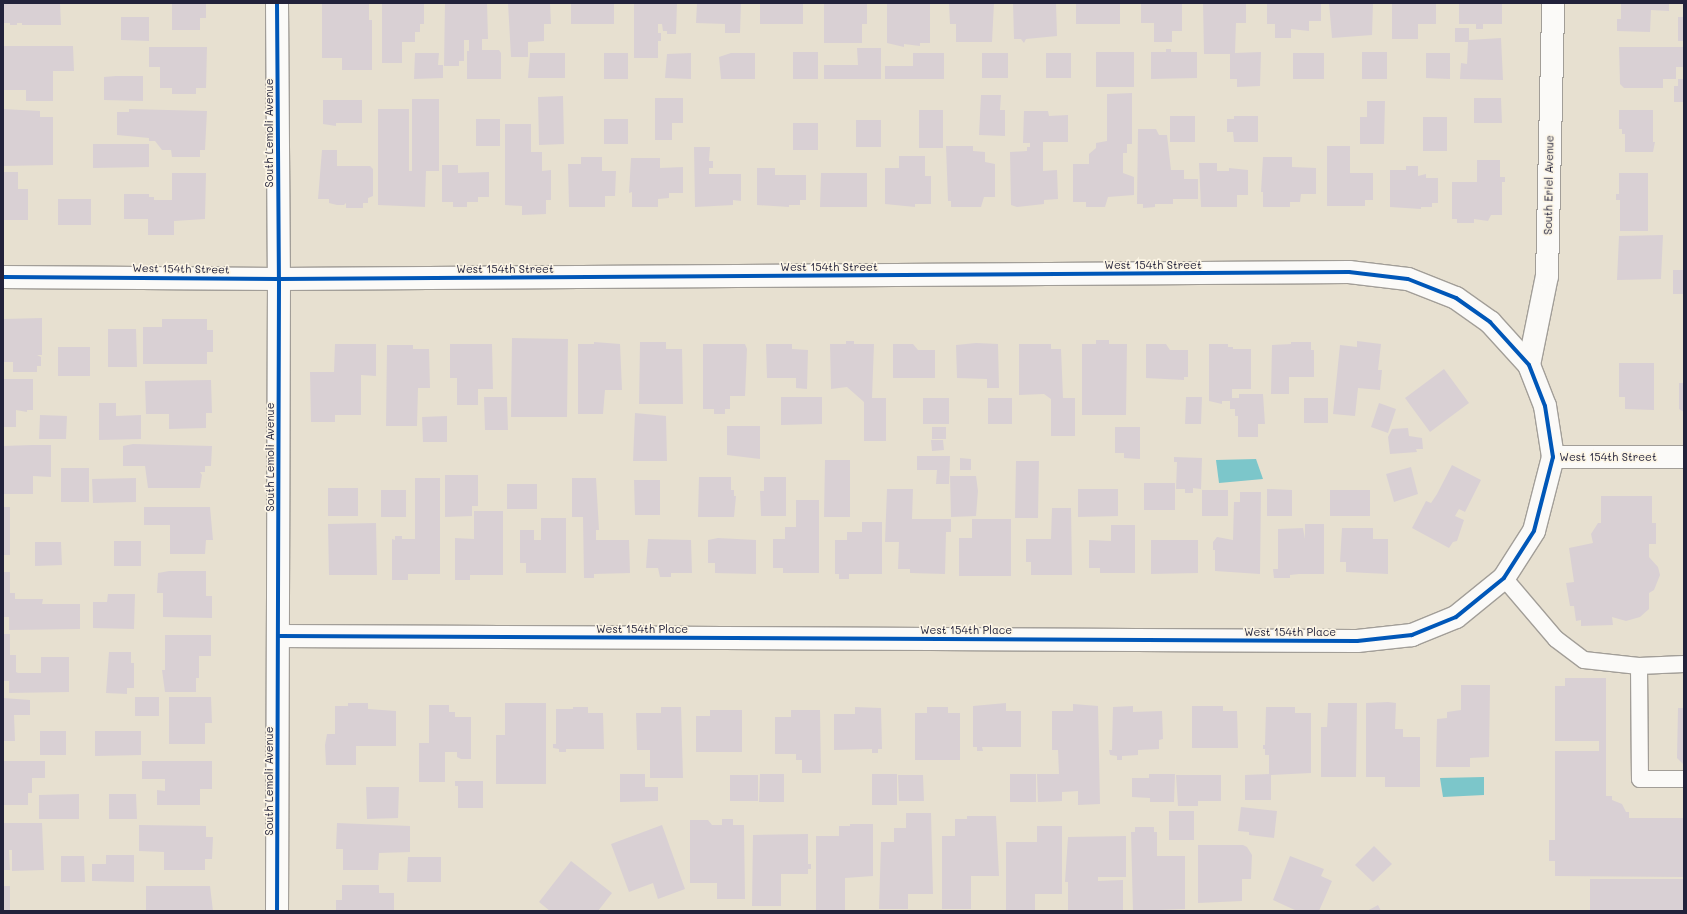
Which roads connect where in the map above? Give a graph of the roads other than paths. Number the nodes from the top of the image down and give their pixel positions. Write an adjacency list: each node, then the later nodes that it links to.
1 (277, 3): 4 (street, South Lemoli Avenue)
2 (1554, 3): 5 (street, South Eriel Avenue)
3 (3, 277): 4 (street, West 154th Street)
4 (279, 279): 5 (street, West 154th Street); 9 (street, South Lemoli Avenue)
5 (1529, 365): 6 (street, West 154th Street)
6 (1553, 457): 7 (street, West 154th Street); 8 (street, West 154th Place)
7 (1684, 457)
8 (1504, 578): 9 (street, West 154th Place); 11 (lane)
9 (279, 636): 13 (street, South Lemoli Avenue)
10 (1684, 664): 11 (lane)
11 (1639, 666): 12 (lane)
12 (1684, 779)
13 (277, 911)

